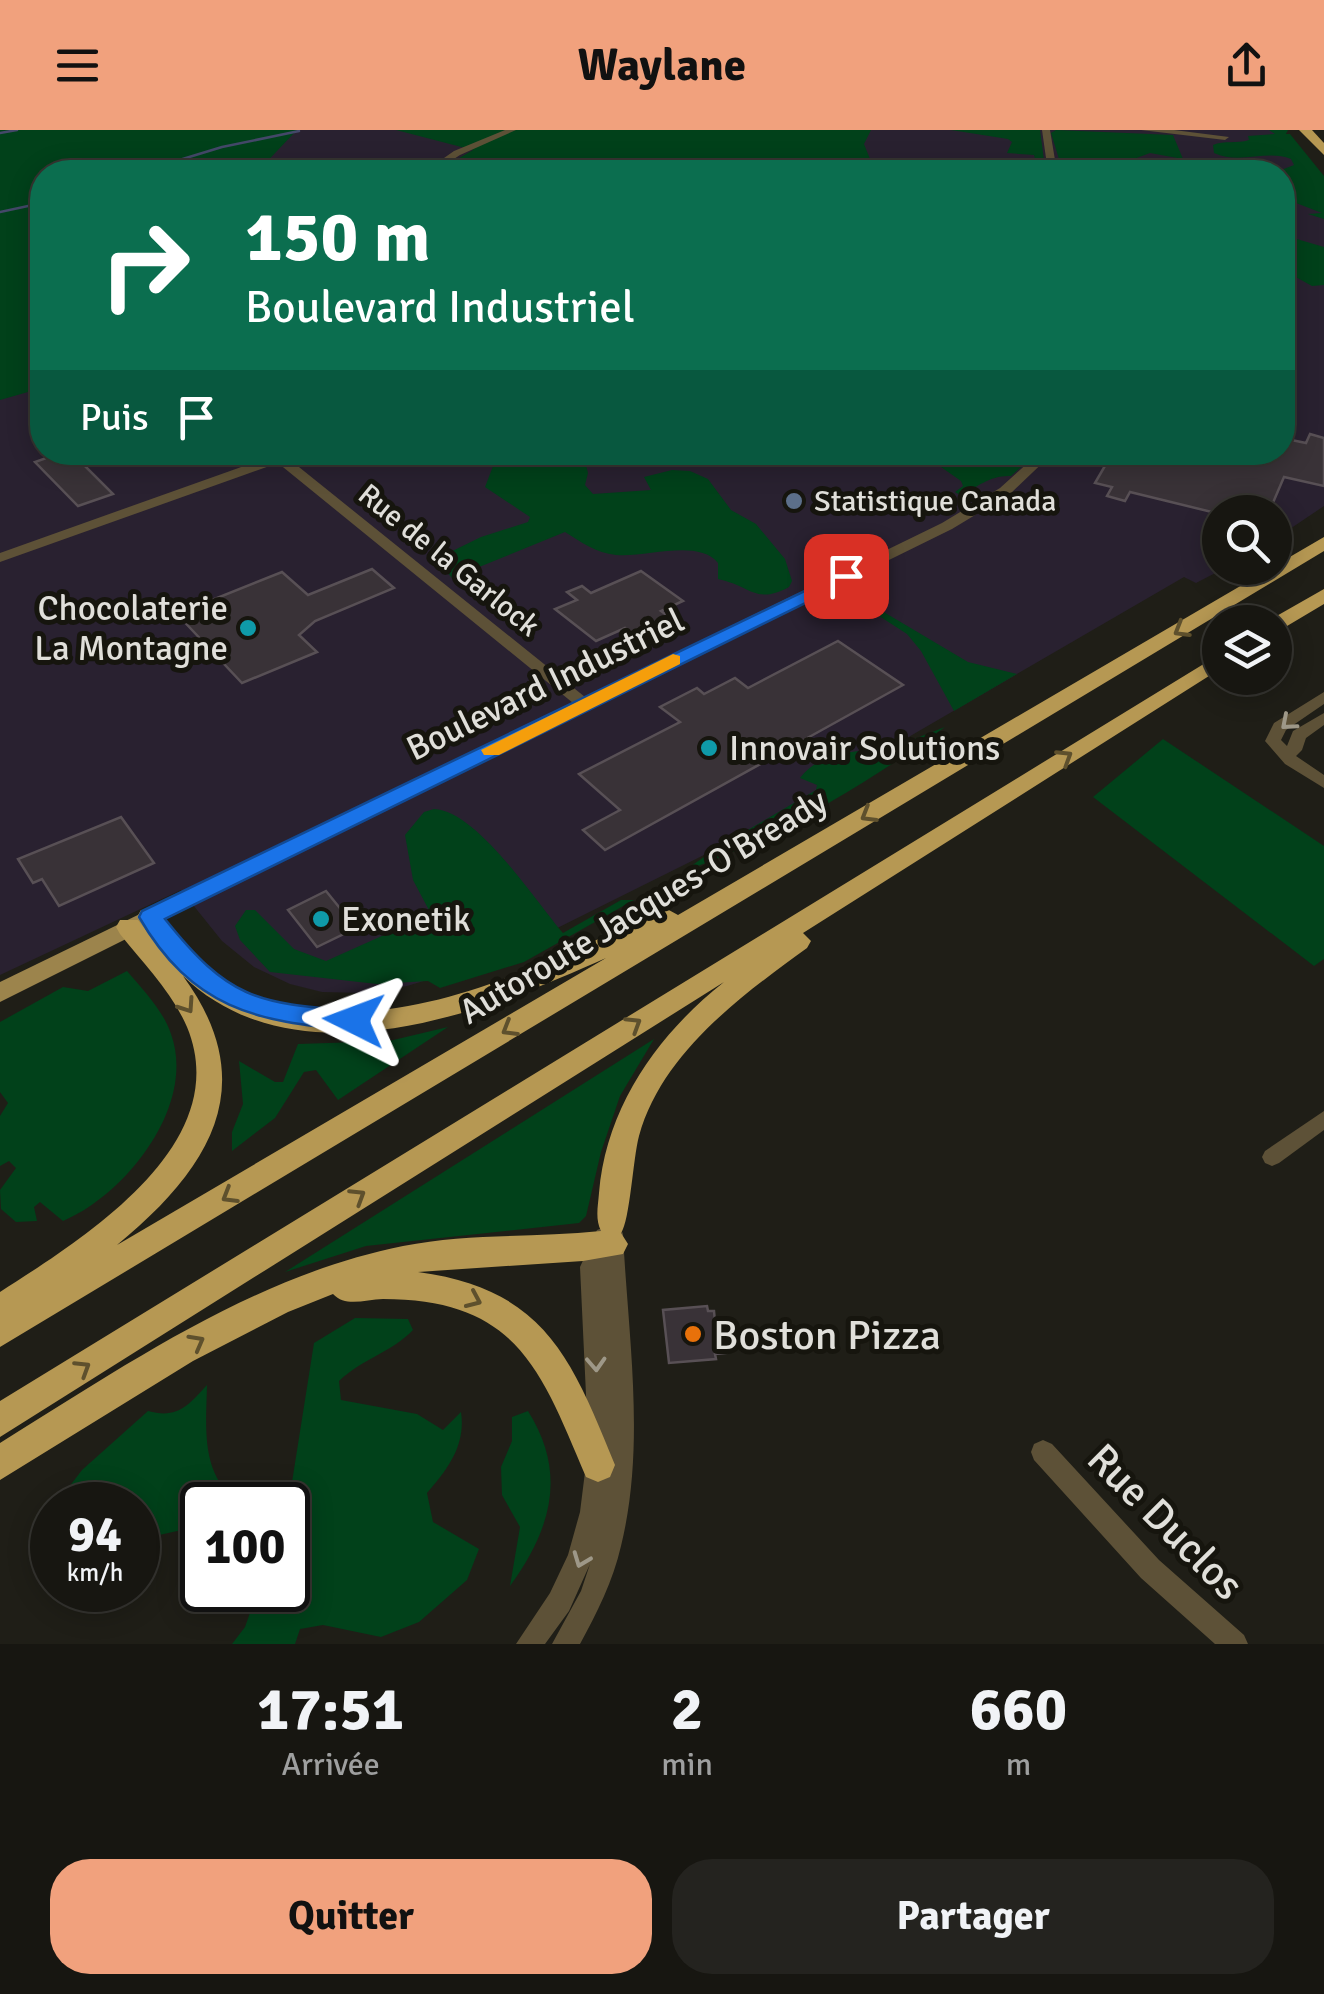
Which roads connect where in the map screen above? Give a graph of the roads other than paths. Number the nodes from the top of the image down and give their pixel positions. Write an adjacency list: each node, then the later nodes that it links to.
1 (512, 130): 8 (street)
2 (1046, 130): 9 (street)
3 (1144, 130): 6 (street)
4 (1305, 130): 7 (highway)
5 (1312, 130): 7 (highway)
6 (1225, 137)
7 (1324, 148)
8 (447, 160)
9 (1051, 160)
10 (260, 465): 14 (street)
11 (289, 465): 19 (street, Rue de la Garlock)
12 (1034, 465): 19 (street, Boulevard Industriel)
13 (1324, 543): 24 (highway, Autoroute Jacques-O'Bready, one-way to 24)
14 (0, 558)
15 (1324, 594): 16 (highway)
16 (1292, 614)
17 (1202, 671): 23 (highway, one-way to 17)
18 (1324, 697): 21 (street, one-way to 21)
19 (584, 704): 25 (street, Boulevard Industriel)
20 (1324, 718): 21 (street)
21 (1288, 754): 22 (street)
22 (1324, 783)
23 (985, 806): 29 (highway); 33 (highway, one-way to 23)
24 (803, 854): 25 (highway); 32 (highway, Autoroute Jacques-O'Bready, one-way to 32)
25 (140, 922): 26 (main road, Boulevard Industriel); 30 (highway, one-way to 30)
26 (0, 990)
27 (1324, 1119): 28 (street)
28 (1272, 1157)
29 (608, 1238): 31 (highway); 36 (street, one-way to 36); 38 (street)
30 (0, 1310)
31 (250, 1315): 35 (highway, one-way to 31); 36 (highway, one-way to 36)
32 (0, 1332)
33 (0, 1420)
34 (1043, 1452): 39 (street, Rue Duclos)
35 (0, 1464)
36 (598, 1465): 37 (street, one-way to 37)
37 (529, 1644)
38 (565, 1644)
39 (1235, 1644)

